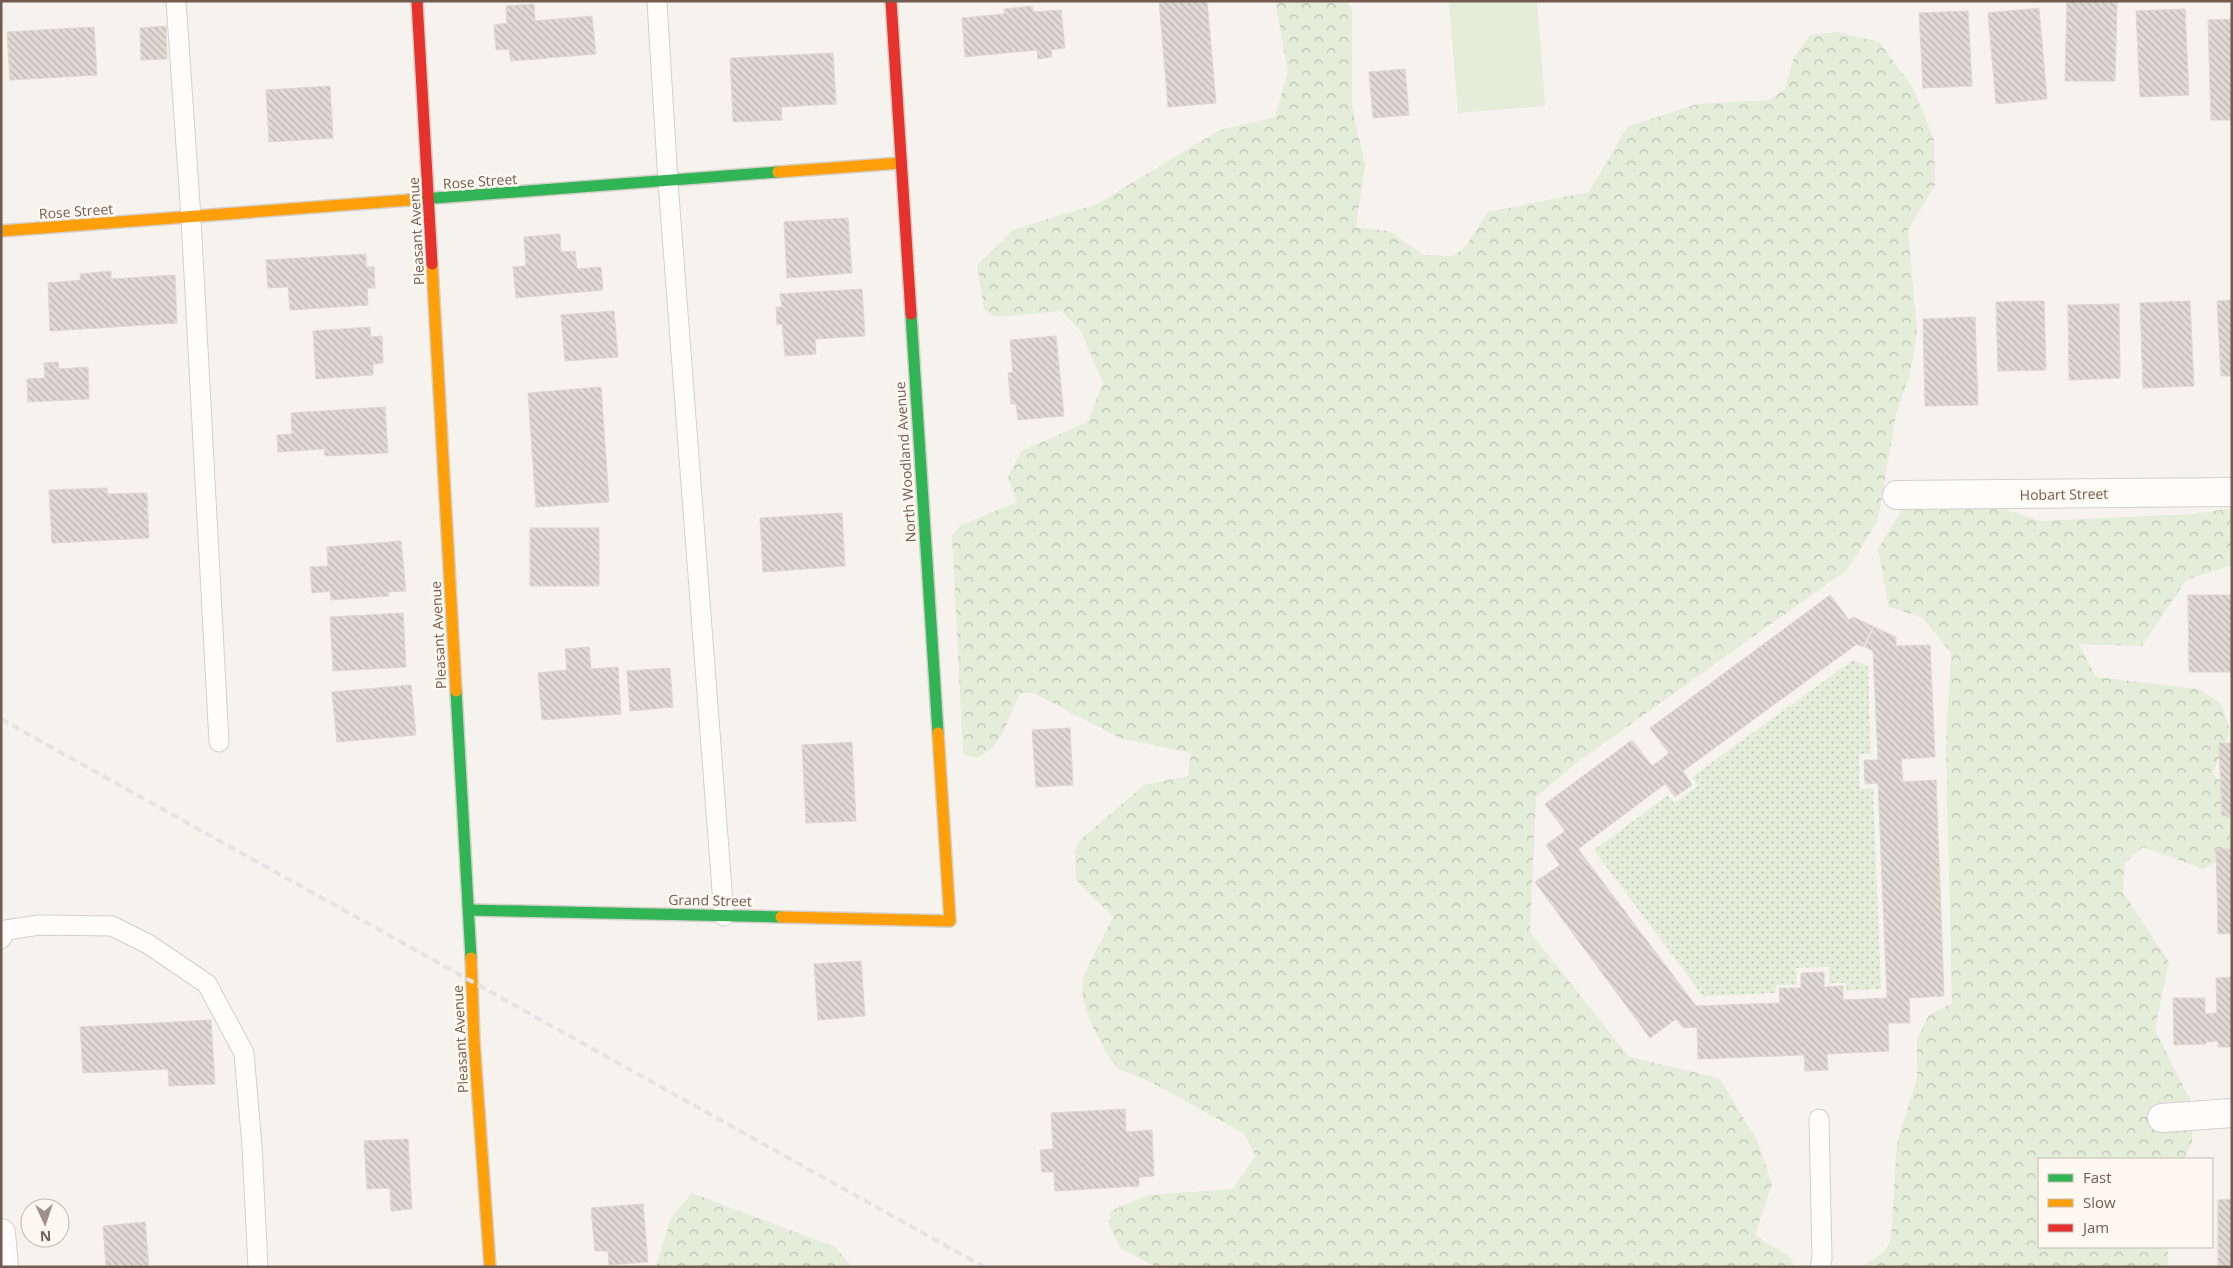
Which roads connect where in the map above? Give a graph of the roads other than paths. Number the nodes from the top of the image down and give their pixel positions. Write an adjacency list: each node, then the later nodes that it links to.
1 (176, 1): 8 (lane)
2 (417, 1): 7 (street, Pleasant Avenue)
3 (657, 1): 6 (lane)
4 (891, 1): 5 (street, North Woodland Avenue)
5 (901, 163): 6 (street, Rose Street); 15 (street, North Woodland Avenue)
6 (668, 182): 7 (street, Rose Street); 14 (lane)
7 (430, 200): 8 (street, Rose Street); 13 (street, Pleasant Avenue)
8 (190, 218): 9 (street, Rose Street); 12 (lane)
9 (1, 231)
10 (2232, 492): 11 (street, Hobart Street)
11 (1897, 495)
12 (219, 742)
13 (469, 910): 14 (street, Grand Street); 23 (street, Pleasant Avenue)
14 (724, 916): 15 (street, Grand Street)
15 (950, 921)
16 (1, 939): 22 (lane)
17 (2232, 1113): 18 (street)
18 (2162, 1118)
19 (1819, 1119): 24 (lane)
20 (1, 1232): 21 (street)
21 (4, 1267)
22 (258, 1267)
23 (490, 1267)
24 (1820, 1267)

